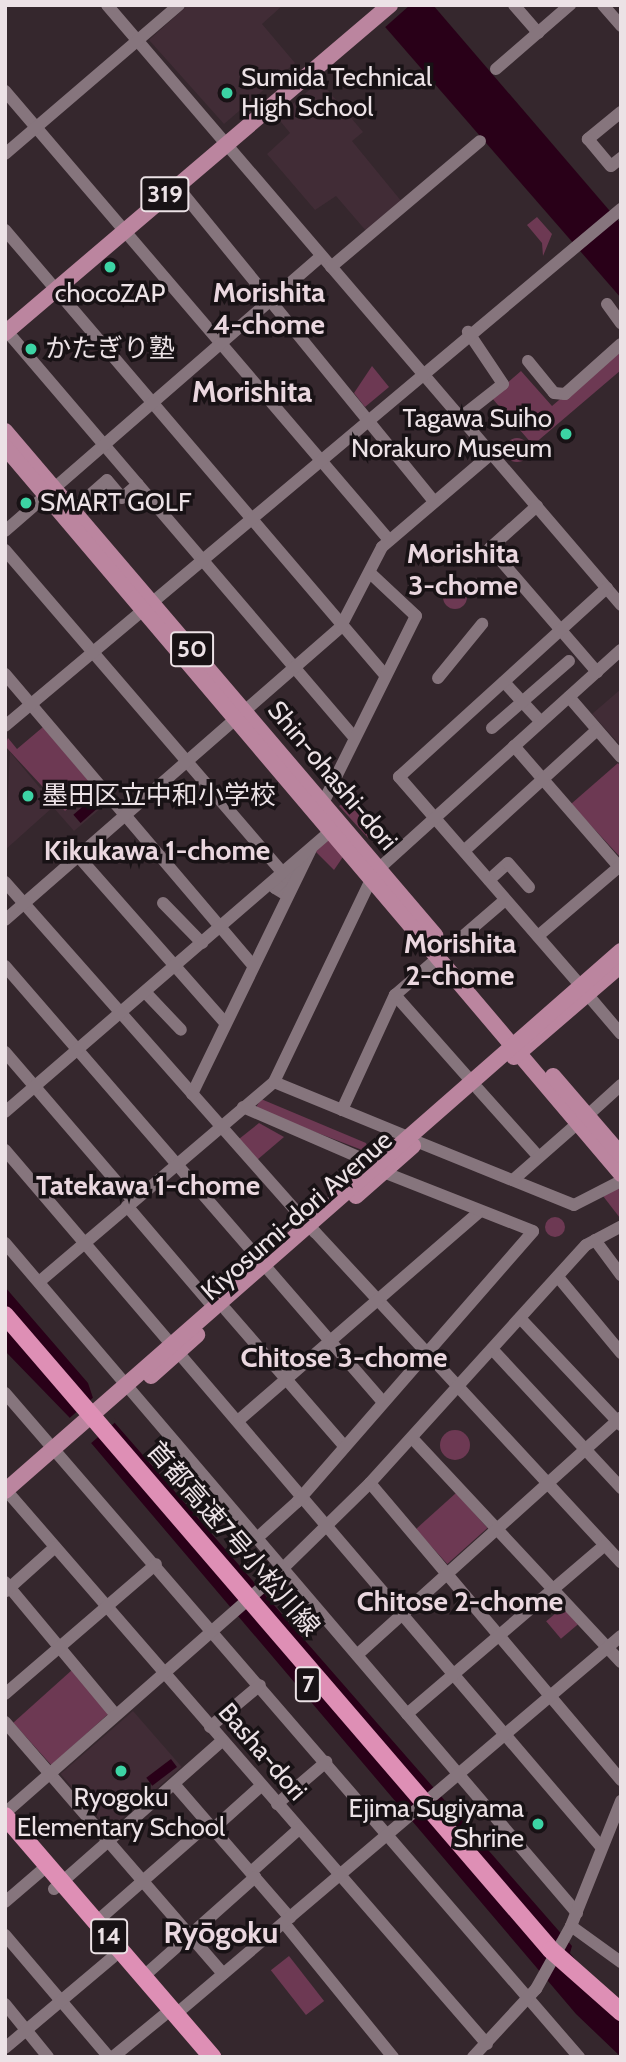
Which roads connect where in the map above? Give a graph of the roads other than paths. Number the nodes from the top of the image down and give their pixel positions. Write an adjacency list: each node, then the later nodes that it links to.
1 (107, 5): 11 (street)
2 (178, 5): 11 (street)
3 (374, 5): 8 (main road, 319)
4 (390, 5): 8 (main road, 319)
5 (514, 5): 10 (street)
6 (570, 5): 10 (street)
7 (603, 5): 9 (street)
8 (360, 24): 17 (main road, 319)
9 (621, 26)
10 (538, 33): 12 (street)
11 (136, 41): 15 (street); 17 (street)
12 (496, 69)
13 (5, 90): 15 (street)
14 (621, 112): 19 (street)
15 (37, 127): 18 (street); 22 (street)
16 (480, 141): 25 (street)
17 (223, 143): 20 (main road, 319); 24 (street)
18 (5, 154)
19 (621, 158)
20 (176, 185): 22 (main road, 319); 27 (street)
21 (621, 209): 31 (street)
22 (124, 229): 26 (main road, 319); 33 (street)
23 (5, 230): 26 (street)
24 (321, 256): 25 (street); 27 (street)
25 (331, 267): 34 (street)
26 (56, 289): 30 (main road, 319); 35 (street)
27 (270, 300): 33 (street); 37 (street)
28 (621, 317): 29 (street)
29 (621, 323)
30 (6, 331): 39 (street)
31 (468, 332): 34 (street); 36 (street)
32 (621, 342): 32 (street)
33 (222, 343): 35 (street); 42 (street)
34 (422, 370): 36 (street); 37 (street)
35 (153, 403): 39 (street); 48 (street)
36 (461, 417): 41 (street)
37 (366, 418): 42 (street); 45 (street)
38 (5, 431): 44 (main road, Shin-ohashi-dori / 50)
39 (104, 445): 43 (street); 44 (street)
40 (5, 447): 44 (main road, 50)
41 (492, 453): 45 (street); 46 (street)
42 (321, 457): 48 (street); 50 (street)
43 (138, 484): 47 (street); 52 (street)
44 (50, 492): 47 (main road, Shin-ohashi-dori / 50); 49 (street); 57 (main road, 50)
45 (434, 501): 50 (street)
46 (537, 506): 55 (street); 60 (street)
47 (73, 510): 57 (main road, Shin-ohashi-dori / 50)
48 (250, 517): 52 (street); 58 (street)
49 (5, 531)
50 (389, 540): 53 (street)
51 (5, 550): 62 (street)
52 (202, 560): 57 (street); 64 (street)
53 (370, 573): 58 (street); 67 (street)
54 (621, 583): 55 (street)
55 (609, 591): 56 (street); 60 (street)
56 (621, 605)
57 (148, 607): 62 (street); 73 (main road, Shin-ohashi-dori / 50)
58 (341, 624): 64 (street); 67 (street)
59 (482, 624): 68 (street)
60 (561, 630): 65 (street); 69 (street)
61 (621, 650): 65 (street)
62 (94, 652): 72 (street); 81 (street)
63 (569, 661): 71 (street)
64 (295, 668): 73 (street); 78 (street)
65 (597, 672): 70 (street)
66 (5, 674): 72 (street)
67 (385, 675): 78 (street)
68 (438, 678)
69 (504, 682): 71 (street); 85 (street)
70 (569, 697): 74 (street); 77 (street)
71 (522, 701): 74 (street); 76 (street)
72 (31, 704): 75 (street); 84 (street)
73 (241, 715): 81 (street); 83 (main road, Shin-ohashi-dori / 50); 86 (main road, 50)
74 (541, 722): 79 (street)
75 (5, 726)
76 (492, 727)
77 (597, 730): 80 (street); 82 (street)
78 (353, 736): 83 (street)
79 (514, 746): 82 (street); 85 (street)
80 (621, 757)
81 (187, 762): 84 (street); 91 (street)
82 (544, 779): 88 (street); 90 (street)
83 (323, 803): 92 (main road, Shin-ohashi-dori / 50)
84 (125, 815): 89 (street); 100 (street)
85 (436, 817): 88 (street); 92 (street)
86 (331, 831): 87 (street); 92 (main road, Shin-ohashi-dori / 50)
87 (311, 848): 91 (street); 105 (street)
88 (464, 850): 93 (street)
89 (78, 856): 97 (street); 108 (street)
90 (620, 867): 101 (street)
91 (281, 871): 100 (street)
92 (375, 874): 104 (main road, Shin-ohashi-dori / 50); 119 (street)
93 (489, 880): 95 (street); 96 (street)
94 (5, 882): 97 (street)
95 (529, 887)
96 (505, 900): 101 (street); 104 (street)
97 (25, 904): 99 (street); 112 (street)
98 (163, 904): 102 (street)
99 (5, 920)
100 (220, 927): 102 (street); 105 (street)
101 (538, 936): 109 (street)
102 (202, 943): 108 (street)
103 (621, 951): 109 (main road, Kiyosumi-dori Avenue)
104 (444, 953): 111 (street); 116 (main road, Shin-ohashi-dori / 50)
105 (253, 965): 113 (street)
106 (621, 965): 109 (main road, Kiyosumi-dori Avenue)
107 (5, 966): 117 (street)
108 (175, 966): 110 (street); 113 (street)
109 (584, 989): 115 (street); 116 (main road, Kiyosumi-dori Avenue)
110 (145, 992): 112 (street); 114 (street)
111 (396, 995): 120 (street); 125 (street)
112 (121, 1013): 117 (street); 123 (street)
113 (225, 1023): 123 (street)
114 (181, 1030)
115 (621, 1034)
116 (520, 1044): 120 (main road, Kiyosumi-dori Avenue); 127 (main road, Shin-ohashi-dori / 50)
117 (78, 1050): 122 (street); 133 (street)
118 (5, 1052): 122 (street)
119 (274, 1082): 124 (street); 125 (street)
120 (475, 1085): 129 (main road, Kiyosumi-dori Avenue); 132 (street)
121 (621, 1085): 127 (street)
122 (35, 1087): 126 (street); 138 (street)
123 (192, 1094): 128 (street)
124 (243, 1107): 128 (street); 134 (street)
125 (342, 1110): 129 (street)
126 (5, 1112)
127 (583, 1119): 131 (main road, Shin-ohashi-dori / 50); 132 (street); 135 (main road, Shin-ohashi-dori / 50)
128 (221, 1126): 133 (street); 141 (street)
129 (413, 1139): 134 (main road, Kiyosumi-dori Avenue); 136 (street)
130 (5, 1150): 144 (street)
131 (621, 1155)
132 (538, 1156): 136 (street)
133 (177, 1164): 138 (street); 145 (street)
134 (379, 1168): 139 (street); 141 (main road, Kiyosumi-dori Avenue)
135 (621, 1174)
136 (513, 1180): 137 (street)
137 (621, 1181)
138 (130, 1203): 144 (street); 150 (street)
139 (480, 1211): 149 (street); 157 (street)
140 (621, 1226): 142 (street)
141 (311, 1228): 145 (main road, Kiyosumi-dori Avenue); 149 (street)
142 (596, 1240): 146 (street); 147 (street)
143 (5, 1243): 148 (street)
144 (85, 1243): 148 (street); 155 (street)
145 (267, 1267): 150 (main road, Kiyosumi-dori Avenue); 154 (street)
146 (621, 1275)
147 (558, 1277): 152 (street); 158 (street)
148 (38, 1282): 160 (street)
149 (377, 1301): 154 (street); 157 (street)
150 (220, 1309): 155 (main road, Kiyosumi-dori Avenue); 159 (street)
151 (5, 1315): 240 (highway, 首都高速7号小松川線 / 7)
152 (520, 1318): 156 (street); 165 (street)
153 (5, 1331): 242 (highway, 首都高速7号小松川線 / 7)
154 (330, 1341): 159 (street); 163 (street)
155 (176, 1347): 160 (main road, Kiyosumi-dori Avenue); 164 (street)
156 (492, 1349): 161 (street); 168 (street)
157 (425, 1353): 161 (street); 163 (street)
158 (621, 1353)
159 (286, 1378): 164 (street); 167 (street)
160 (129, 1388): 169 (main road, Kiyosumi-dori Avenue); 177 (street)
161 (457, 1388): 166 (street); 171 (street)
162 (5, 1393): 169 (street)
163 (383, 1402): 167 (street)
164 (239, 1420): 174 (street)
165 (619, 1421): 168 (street)
166 (412, 1438): 170 (street); 176 (street)
167 (345, 1447): 174 (street)
168 (585, 1449): 171 (street); 172 (street)
169 (57, 1451): 173 (main road, Kiyosumi-dori Avenue); 181 (street)
170 (370, 1483): 175 (street); 183 (street)
171 (547, 1484): 176 (street); 178 (street)
172 (621, 1488)
173 (7, 1494): 179 (street, Basha-dori)
174 (303, 1494): 175 (street); 177 (street)
175 (326, 1526): 182 (street); 187 (street)
176 (497, 1529): 183 (street); 185 (street)
177 (257, 1538): 182 (street)
178 (605, 1545): 180 (street); 185 (street)
179 (55, 1547): 184 (street); 186 (street, Basha-dori)
180 (621, 1562)
181 (156, 1564): 186 (street); 188 (street)
182 (283, 1568): 188 (street); 193 (street)
183 (447, 1574): 187 (street); 189 (street)
184 (7, 1587): 191 (street)
185 (553, 1589): 189 (street); 192 (street)
186 (106, 1607): 191 (street); 195 (street, Basha-dori)
187 (401, 1615): 193 (street); 196 (street)
188 (213, 1630): 195 (street); 197 (street)
189 (499, 1636): 196 (street); 199 (street)
190 (621, 1636): 192 (street)
191 (61, 1646): 198 (street); 201 (street)
192 (607, 1648): 194 (street); 199 (street)
193 (357, 1655): 200 (street)
194 (621, 1662)
195 (163, 1674): 201 (street); 203 (street, Basha-dori)
196 (453, 1675): 200 (street); 204 (street)
197 (260, 1685): 203 (street); 206 (street)
198 (5, 1694)
199 (550, 1696): 204 (street); 209 (street)
200 (407, 1714): 208 (street)
201 (116, 1715): 207 (street)
202 (5, 1722): 207 (street)
203 (210, 1727): 205 (street, Basha-dori)
204 (505, 1736): 208 (street); 220 (street)
205 (222, 1741): 210 (street); 211 (street, Basha-dori)
206 (326, 1762): 213 (street); 218 (street)
207 (50, 1773): 214 (street); 219 (street)
208 (459, 1775): 218 (street); 227 (street)
209 (621, 1780)
210 (174, 1784): 215 (street); 219 (street)
211 (261, 1786): 213 (street, Basha-dori); 215 (street)
212 (621, 1801): 220 (street)
213 (277, 1804): 216 (street, Basha-dori)
214 (5, 1814): 221 (highway, 14)
215 (211, 1826): 222 (street); 224 (street)
216 (299, 1829): 222 (street); 223 (street, Basha-dori)
217 (5, 1833): 221 (highway, 14)
218 (388, 1835): 223 (street); 238 (street)
219 (108, 1842): 224 (street); 225 (street)
220 (601, 1848): 227 (street)
221 (44, 1869): 225 (highway, 14); 226 (street)
222 (253, 1875): 228 (street); 232 (street)
223 (340, 1875): 228 (street); 244 (street, Basha-dori)
224 (143, 1881): 229 (street); 232 (street)
225 (58, 1886): 229 (highway, 14); 233 (highway, 14)
226 (5, 1902)
227 (577, 1913): 230 (street)
228 (287, 1920): 235 (street); 250 (street)
229 (96, 1922): 236 (highway, 14)
230 (568, 1931): 234 (street); 238 (street)
231 (5, 1935): 237 (street)
232 (189, 1936): 235 (street); 236 (street)
233 (113, 1957): 237 (street); 241 (highway, 14)
234 (621, 1962)
235 (223, 1974): 241 (street)
236 (144, 1976): 241 (highway, 14)
237 (61, 2001): 243 (street); 247 (street)
238 (529, 2001): 244 (street); 252 (street)
239 (5, 2004): 243 (street)
240 (621, 2012)
241 (170, 2015): 247 (street); 248 (highway, 14); 249 (highway, 14)
242 (621, 2025)
243 (26, 2030): 245 (street); 246 (street)
244 (487, 2044): 251 (street)
245 (5, 2048)
246 (48, 2057)
247 (111, 2057)
248 (197, 2057)
249 (212, 2057)
250 (393, 2057)
251 (473, 2057)
252 (579, 2057)

